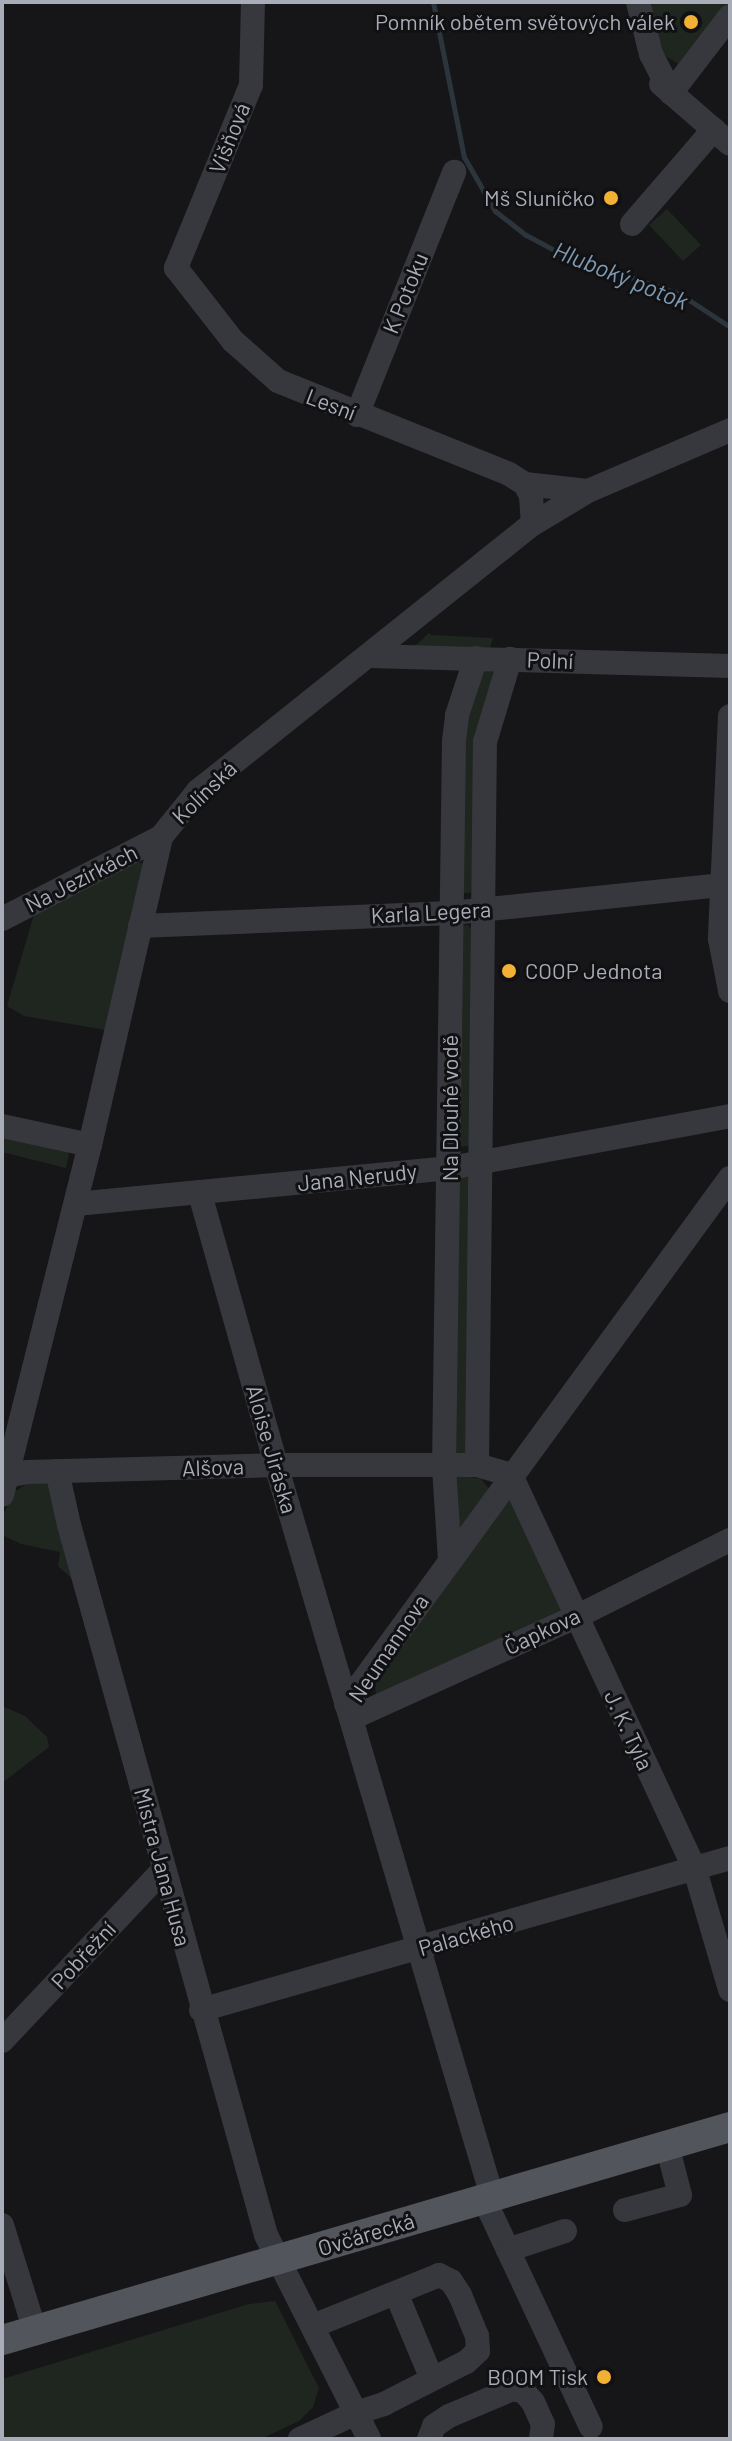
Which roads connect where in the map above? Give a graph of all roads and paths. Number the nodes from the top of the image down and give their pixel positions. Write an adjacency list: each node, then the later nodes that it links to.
1 (253, 2): 9 (street, Višňová)
2 (638, 2): 5 (street)
3 (730, 16): 5 (street)
4 (647, 72): 5 (street)
5 (671, 93): 6 (street)
6 (722, 136): 8 (street)
7 (454, 172): 10 (street, K Potoku)
8 (632, 224)
9 (176, 268): 10 (street, Lesní)
10 (357, 415): 12 (street, Lesní)
11 (730, 430): 13 (street, Kolínská)
12 (525, 484): 13 (street, Lesní); 14 (street)
13 (588, 491): 14 (street, Kolínská)
14 (533, 524): 15 (street, Kolínská)
15 (370, 656): 16 (street, Polní); 20 (street, Kolínská)
16 (476, 658): 17 (street, Polní); 23 (street, Na Dlouhé vodě)
17 (510, 659): 18 (street, Polní); 22 (street, Na Dlouhé vodě)
18 (730, 666)
19 (730, 716): 21 (street)
20 (161, 837): 24 (street, Na Jezírkách); 25 (street, Kolínská)
21 (721, 885): 22 (street, Karla Legera); 26 (street)
22 (483, 910): 23 (street, Karla Legera); 30 (street, Na Dlouhé vodě)
23 (451, 913): 25 (street, Karla Legera); 31 (street, Na Dlouhé vodě)
24 (2, 919)
25 (140, 926): 29 (street, Kolínská)
26 (730, 990)
27 (730, 1116): 30 (street, Jana Nerudy)
28 (2, 1126): 29 (street)
29 (90, 1145): 34 (street, Kolínská)
30 (479, 1161): 31 (street, Jana Nerudy); 36 (street, Na Dlouhé vodě)
31 (450, 1168): 33 (street, Jana Nerudy); 37 (street, Na Dlouhé vodě)
32 (730, 1178): 39 (street, Neumannova)
33 (200, 1194): 34 (street, Jana Nerudy); 35 (street, Aloise Jiráska)
34 (76, 1204): 40 (street, Kolínská)
35 (276, 1465): 37 (street, Alšova); 38 (street, Alšova); 44 (street, Aloise Jiráska)
36 (477, 1465): 37 (street, Alšova); 39 (street, Alšova)
37 (444, 1467): 42 (street, Na Dlouhé vodě)
38 (57, 1471): 40 (street, Alšova); 46 (street, Mistra Jana Husa)
39 (511, 1475): 42 (street, Neumannova); 43 (street, J. K. Tyla)
40 (5, 1483)
41 (730, 1540): 43 (street, Čapkova)
42 (450, 1560): 44 (street, Neumannova)
43 (576, 1617): 44 (street, Čapkova); 47 (street, J. K. Tyla)
44 (349, 1711): 48 (street, Neumannova)
45 (730, 1858): 47 (street, Palackého)
46 (164, 1869): 50 (street, Mistra Jana Husa); 51 (street, Pobřežní)
47 (695, 1870): 48 (street, Palackého); 49 (street, J. K. Tyla)
48 (419, 1949): 50 (street, Palackého); 54 (street, Neumannova)
49 (730, 1990)
50 (201, 2010): 59 (street, Mistra Jana Husa)
51 (2, 2041)
52 (730, 2127): 53 (main road, Ovčárecká)
53 (667, 2145): 54 (main road, Ovčárecká); 55 (street)
54 (488, 2198): 58 (street, Neumannova); 59 (main road, Ovčárecká)
55 (625, 2210)
56 (2, 2225): 62 (street)
57 (565, 2231): 58 (street)
58 (508, 2250): 66 (street, Neumannova)
59 (278, 2260): 61 (street, Mistra Jana Husa); 62 (main road, Ovčárecká)
60 (396, 2293): 61 (street); 64 (street); 64 (street)
61 (313, 2326): 65 (street, Mistra Jana Husa)
62 (35, 2331): 63 (main road, Ovčárecká)
63 (2, 2340)
64 (432, 2379): 65 (street)
65 (356, 2413): 67 (street); 68 (street, Mistra Jana Husa)
66 (591, 2427)
67 (300, 2439)
68 (369, 2439)
69 (429, 2439): 70 (street)
70 (541, 2439)

